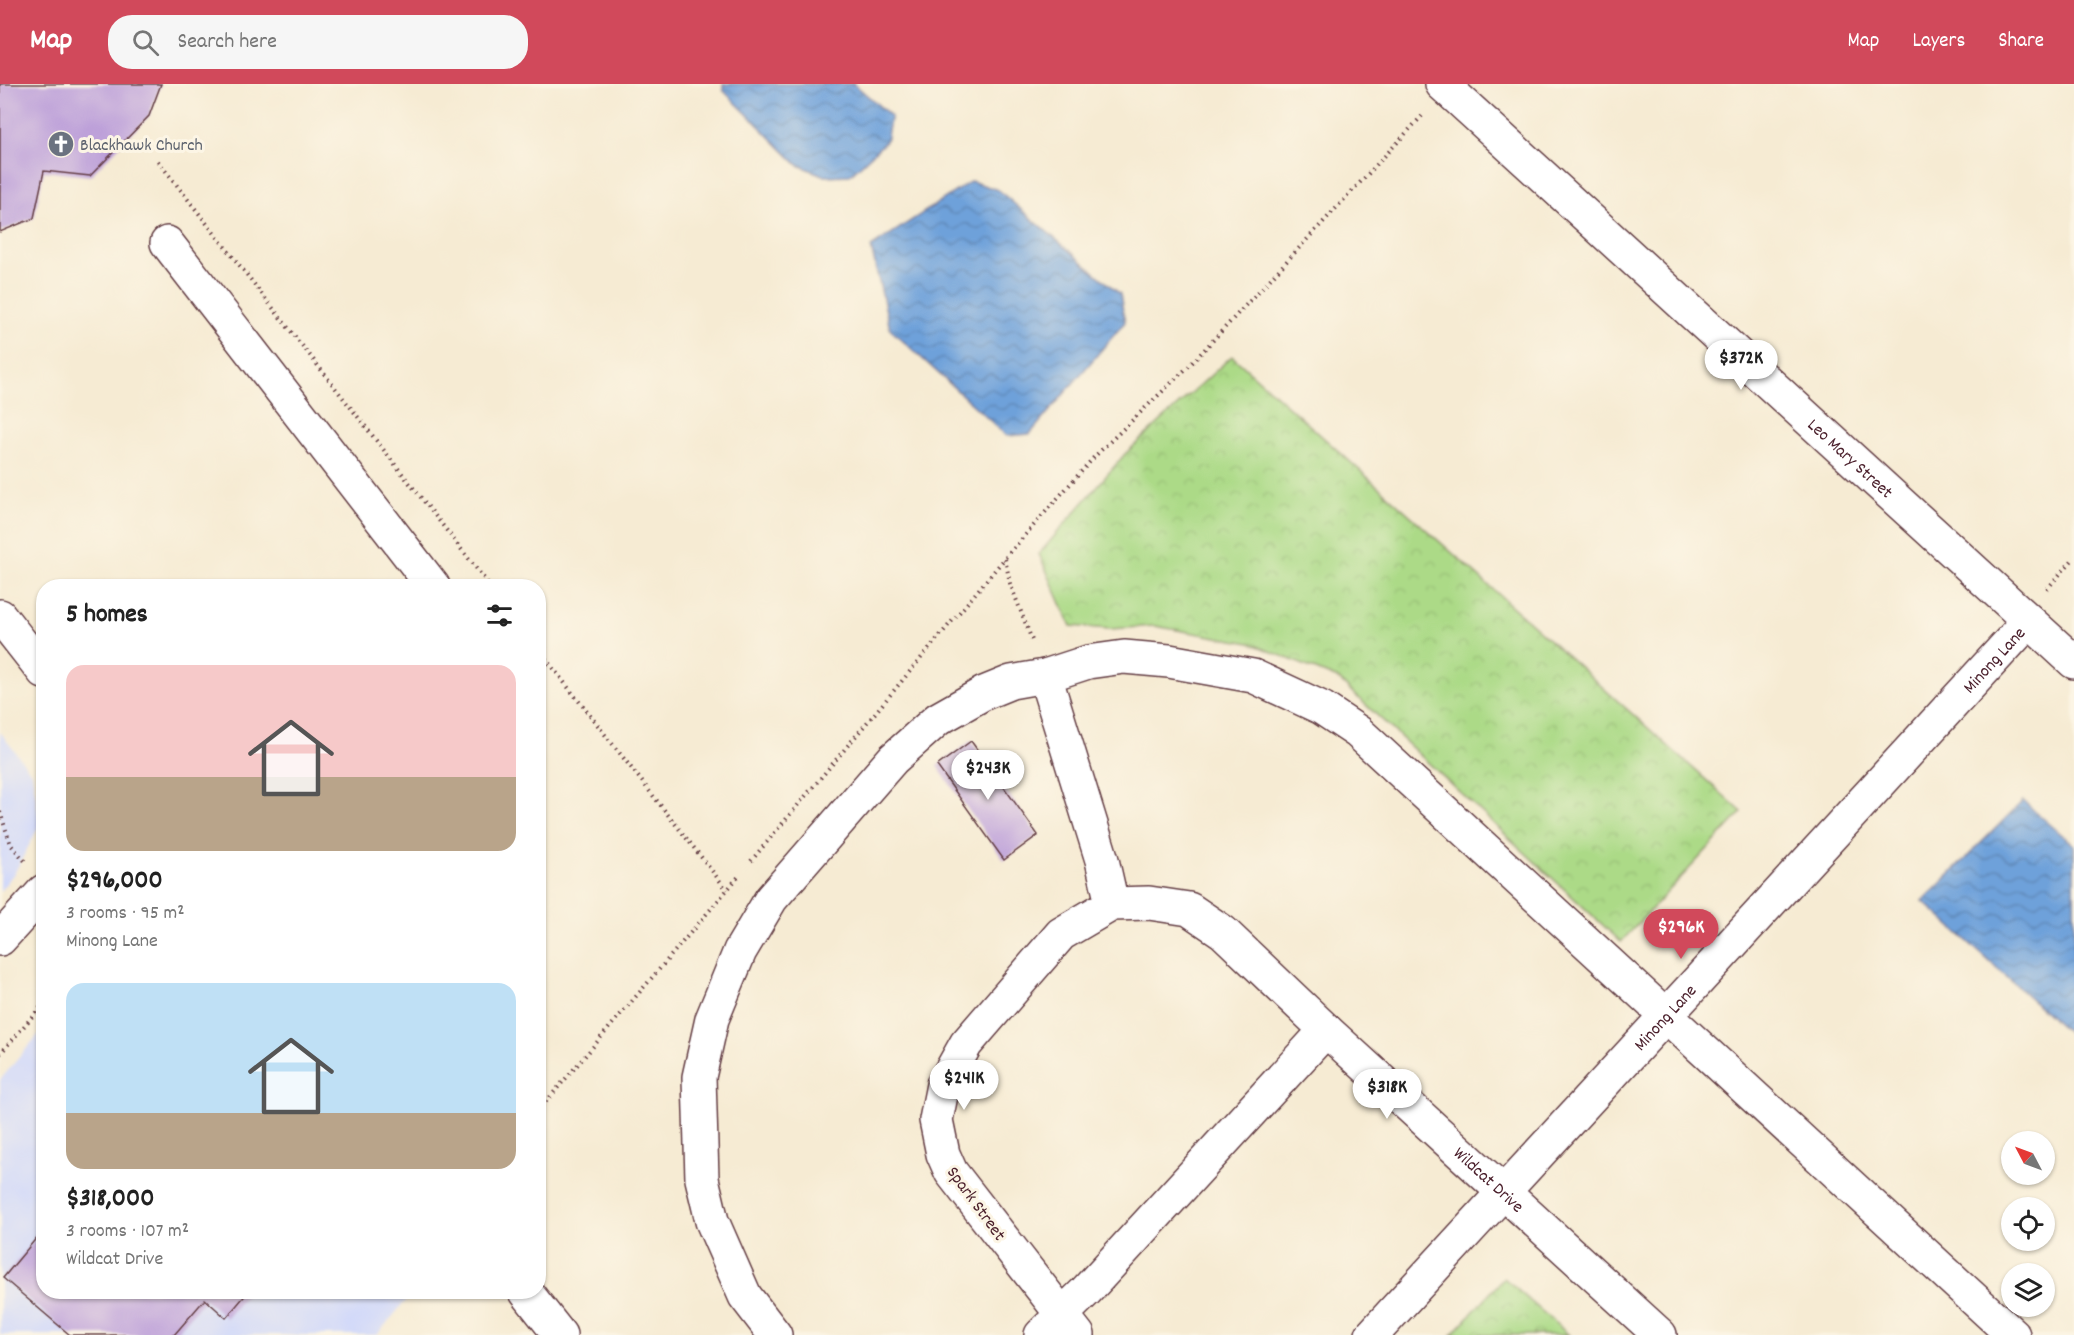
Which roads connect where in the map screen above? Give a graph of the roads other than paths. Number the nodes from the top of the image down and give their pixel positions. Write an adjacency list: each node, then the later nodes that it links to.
1 (1444, 86): 5 (street, Leo Mary Street)
2 (167, 243): 3 (street)
3 (428, 579)
4 (0, 616): 6 (street)
5 (2029, 621): 7 (street, Leo Mary Street); 12 (street, Minong Lane)
6 (36, 662)
7 (2074, 662)
8 (1045, 675): 10 (street); 12 (street); 18 (street)
9 (35, 878): 11 (street)
10 (1112, 904): 13 (street, Wildcat Drive); 16 (street, Spark Street)
11 (0, 939)
12 (1664, 1016): 14 (street, Minong Lane); 21 (street)
13 (1326, 1030): 14 (street, Wildcat Drive); 16 (street)
14 (1503, 1191): 19 (street, Minong Lane); 20 (street, Wildcat Drive)
15 (532, 1299): 17 (street)
16 (1060, 1329)
17 (560, 1335)
18 (775, 1335)
19 (1372, 1335)
20 (1660, 1335)
21 (2013, 1335)

